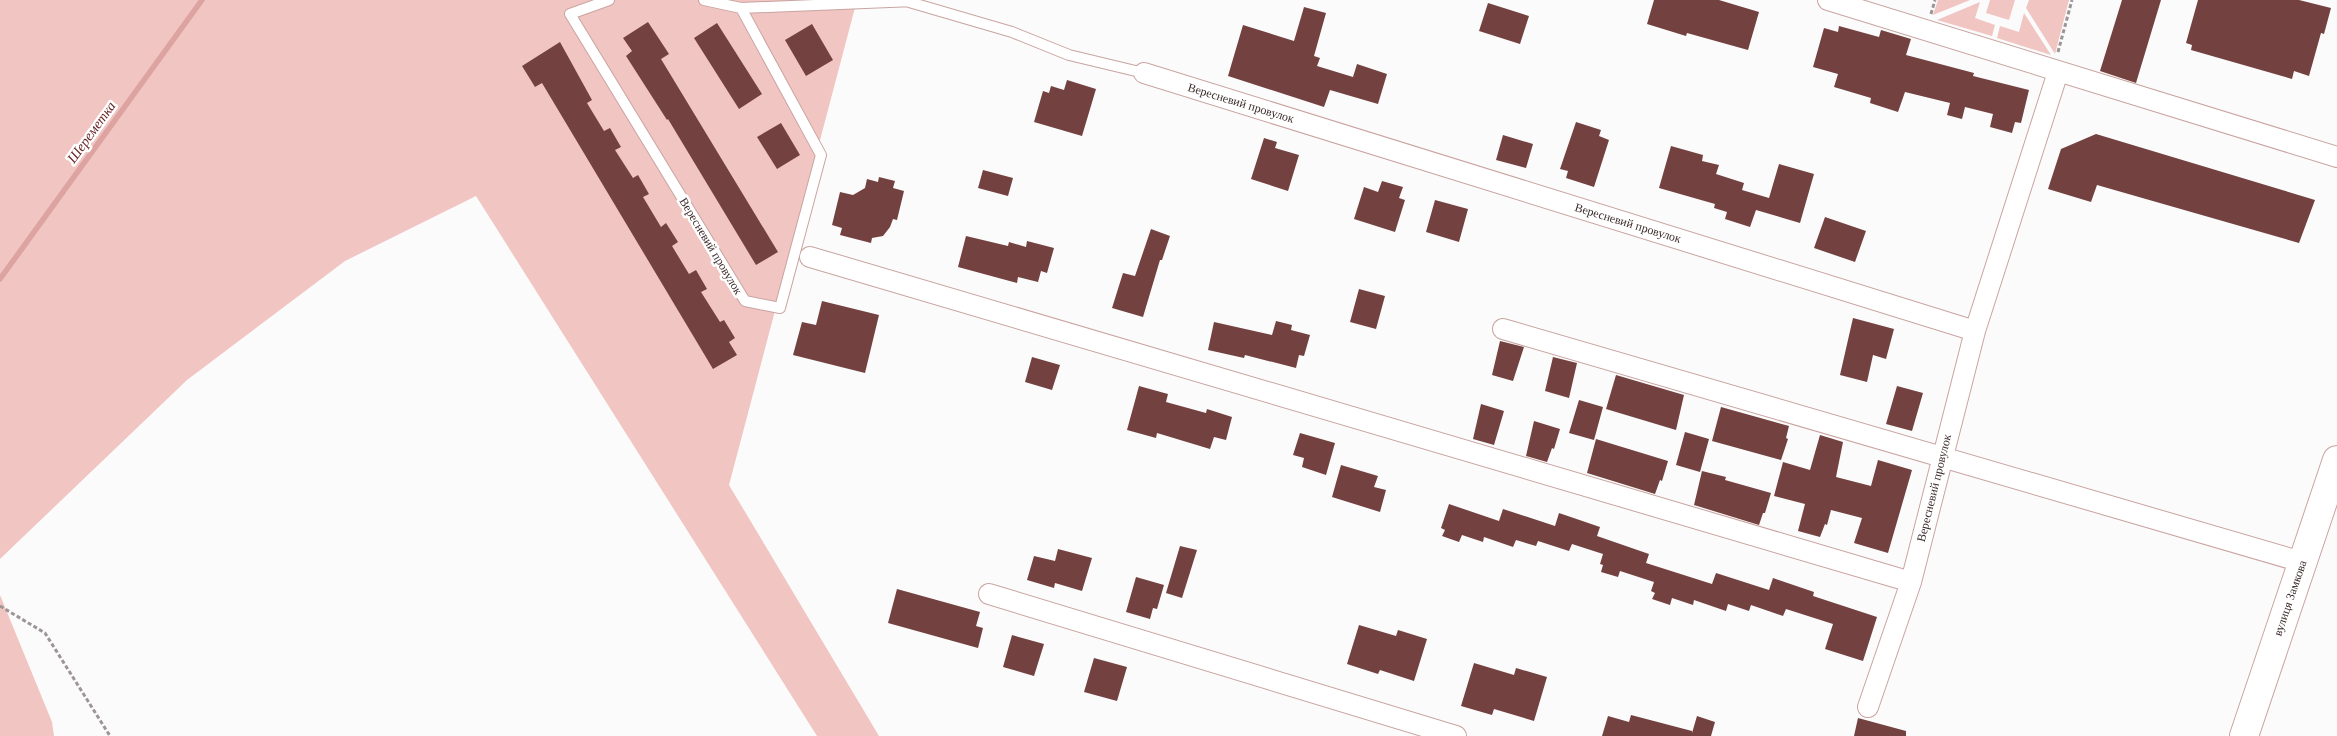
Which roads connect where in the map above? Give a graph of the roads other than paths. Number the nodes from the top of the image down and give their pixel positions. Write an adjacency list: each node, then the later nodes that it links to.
1 (609, 0): 5 (lane, Вересневий провулок)
2 (704, 0): 5 (lane)
3 (1828, 0): 6 (street)
4 (914, 1): 5 (lane, Вересневий провулок); 7 (lane, Вересневий провулок)
5 (741, 8)
6 (2055, 71): 8 (street); 11 (street)
7 (1144, 73): 11 (street, Вересневий провулок)
8 (2337, 157)
9 (810, 257): 15 (street)
10 (1503, 329): 12 (street)
11 (1974, 331): 12 (street, Вересневий провулок)
12 (1941, 458): 14 (street); 15 (street, Вересневий провулок)
13 (2337, 460): 14 (street, вулиця Замкова)
14 (2302, 562): 19 (street, вулиця Замкова)
15 (1912, 582): 17 (street, Вересневий провулок)
16 (989, 594): 18 (street)
17 (1868, 707)
18 (1456, 736)
19 (2244, 736)

